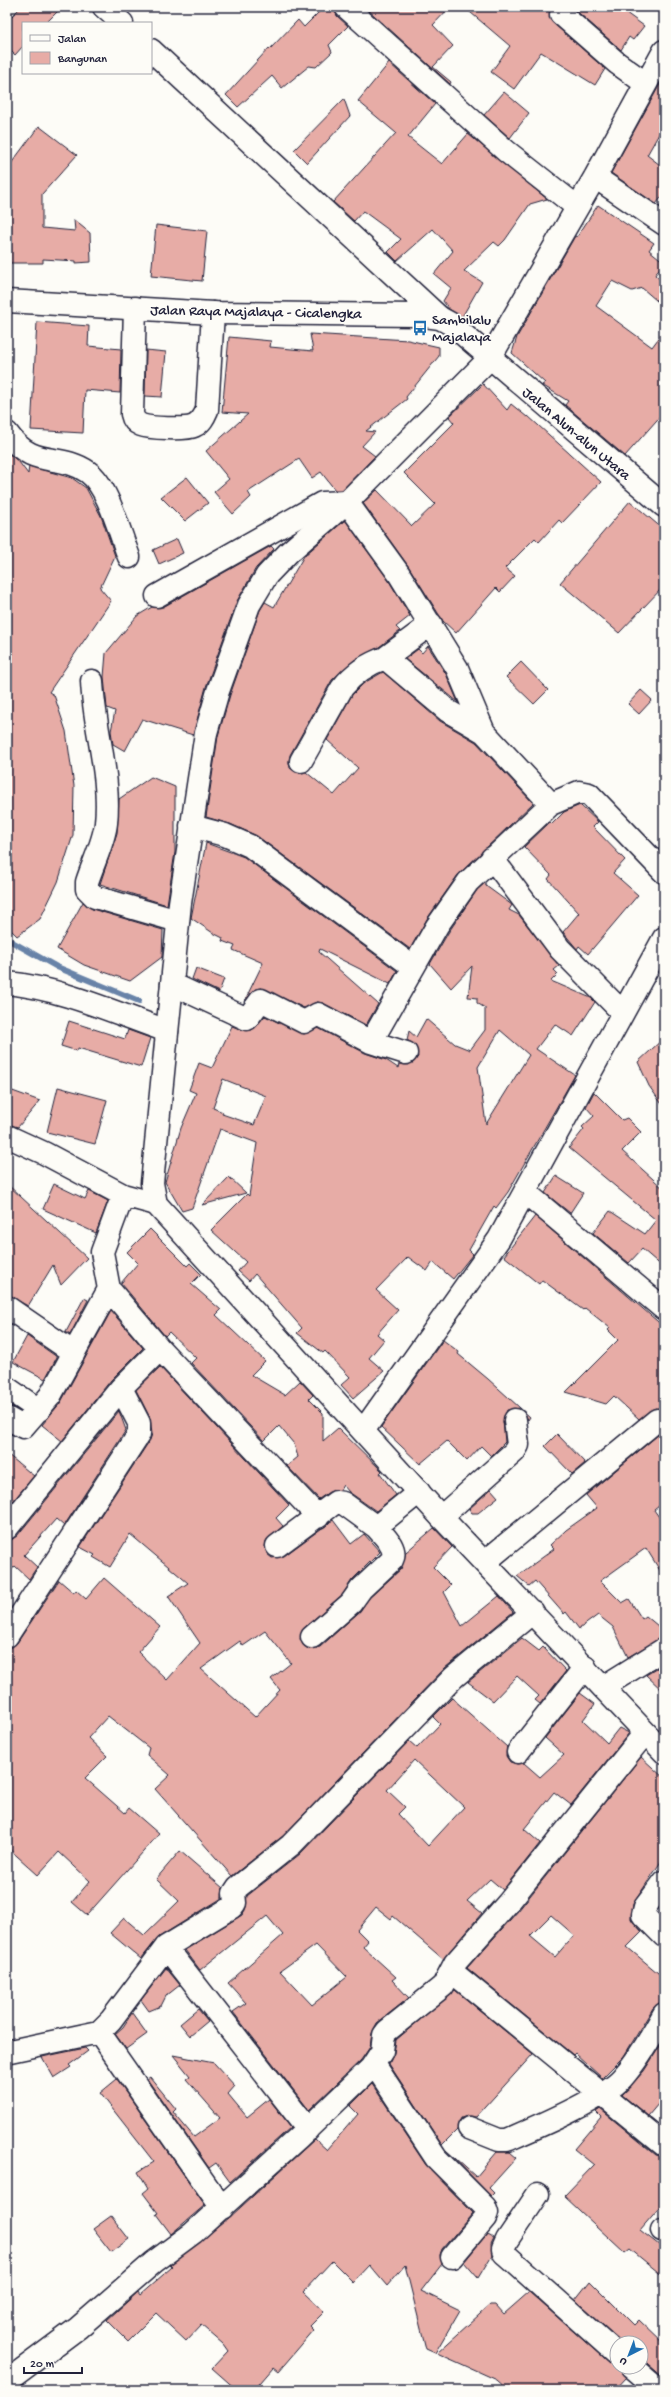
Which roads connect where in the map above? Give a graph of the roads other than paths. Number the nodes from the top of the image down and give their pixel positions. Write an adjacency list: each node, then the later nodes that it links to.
1 (104, 7): 4 (street)
2 (346, 7): 9 (street)
3 (561, 14): 7 (street)
4 (121, 22)
5 (152, 51): 14 (street)
6 (664, 51): 7 (street)
7 (632, 73): 8 (street)
8 (595, 177): 9 (street); 10 (street)
9 (578, 207): 15 (street)
10 (664, 224)
11 (7, 301): 12 (street, Jalan Raya Majalaya - Cicalengka)
12 (135, 308): 13 (street, Jalan Raya Majalaya - Cicalengka); 13 (street)
13 (213, 313): 14 (street, Jalan Raya Majalaya - Cicalengka)
14 (446, 321): 15 (street)
15 (486, 355): 17 (street); 18 (street, Jalan Alun-alun Utara)
16 (7, 433): 19 (street)
17 (347, 502): 20 (street); 21 (street); 27 (street)
18 (664, 506)
19 (129, 557)
20 (157, 596)
21 (431, 624): 22 (street); 24 (street)
22 (385, 658): 24 (street); 25 (street)
23 (92, 681): 30 (street)
24 (484, 732): 26 (street)
25 (301, 761)
26 (551, 804): 28 (street); 29 (street)
27 (191, 826): 30 (street); 32 (street)
28 (492, 858): 32 (street); 35 (street)
29 (664, 872)
30 (178, 921): 34 (street)
31 (664, 938): 35 (street)
32 (414, 967): 37 (street)
33 (7, 983): 36 (street)
34 (172, 984): 36 (street); 37 (street)
35 (622, 1012): 40 (street)
36 (166, 1031): 42 (street)
37 (371, 1042): 38 (street)
38 (406, 1053)
39 (7, 1136): 41 (street)
40 (525, 1192): 45 (street); 54 (street)
41 (123, 1195): 42 (street); 43 (street)
42 (156, 1204): 54 (street)
43 (108, 1289): 46 (street); 47 (street)
44 (7, 1308): 47 (street)
45 (664, 1309)
46 (160, 1349): 49 (street); 56 (street)
47 (74, 1353): 50 (street)
48 (7, 1388): 50 (street)
49 (121, 1388): 59 (street); 63 (street)
50 (39, 1410): 51 (street)
51 (7, 1418)
52 (515, 1420): 57 (street)
53 (657, 1420): 61 (street)
54 (363, 1431): 55 (street)
55 (419, 1492): 57 (street); 58 (street)
56 (318, 1517): 58 (street); 60 (street)
57 (441, 1517): 61 (street)
58 (376, 1527): 64 (street)
59 (7, 1528)
60 (277, 1546)
61 (485, 1562): 62 (street)
62 (533, 1612): 66 (street); 73 (street)
63 (7, 1636)
64 (312, 1638)
65 (664, 1649): 67 (street)
66 (585, 1667): 67 (street); 69 (street)
67 (602, 1687): 68 (street)
68 (645, 1733): 70 (street); 74 (street)
69 (518, 1752)
70 (664, 1752)
71 (664, 1882): 72 (street)
72 (664, 1936)
73 (166, 1946): 76 (street); 81 (street)
74 (451, 1971): 78 (street); 79 (street)
75 (664, 2014): 79 (street)
76 (98, 2032): 77 (street); 84 (street)
77 (10, 2051)
78 (374, 2064): 81 (street); 85 (street)
79 (603, 2093): 80 (street); 82 (street)
80 (469, 2128)
81 (308, 2129): 84 (street)
82 (664, 2145)
83 (538, 2194): 86 (street)
84 (222, 2208): 88 (street)
85 (452, 2257)
86 (609, 2347)
87 (641, 2375): 89 (street)
88 (7, 2381)
89 (659, 2390)

